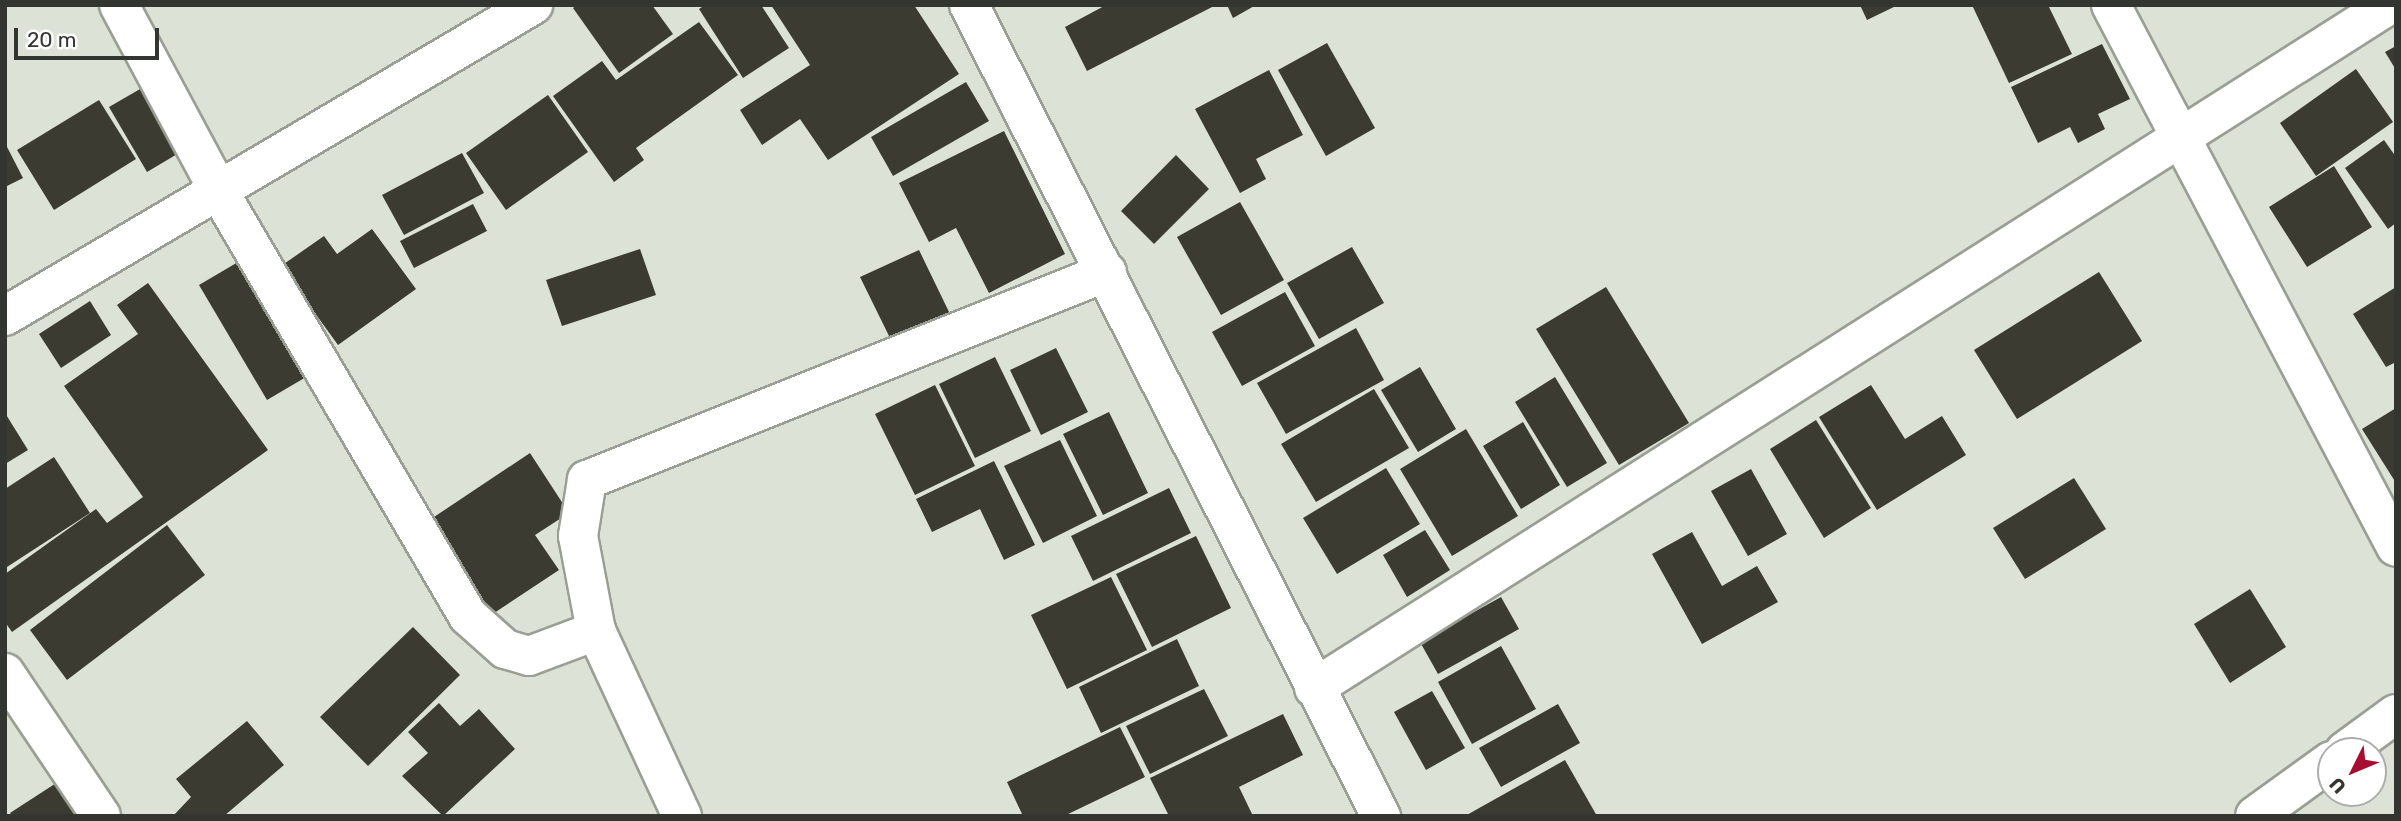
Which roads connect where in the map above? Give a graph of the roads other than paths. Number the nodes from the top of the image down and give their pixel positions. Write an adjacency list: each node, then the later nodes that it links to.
1 (119, 5): 7 (street)
2 (533, 5): 7 (street)
3 (969, 5): 8 (street)
4 (2111, 5): 6 (street)
5 (2389, 5): 6 (street)
6 (2185, 140): 10 (street); 13 (street)
7 (218, 190): 9 (street); 11 (street)
8 (1107, 272): 11 (street); 13 (street)
9 (5, 316)
10 (2396, 547)
11 (596, 631): 18 (street)
12 (5, 673): 17 (street)
13 (1314, 688): 19 (street)
14 (2396, 714): 15 (street)
15 (2364, 737)
16 (2317, 771): 20 (street)
17 (101, 816)
18 (682, 816)
19 (1381, 816)
20 (2255, 816)

